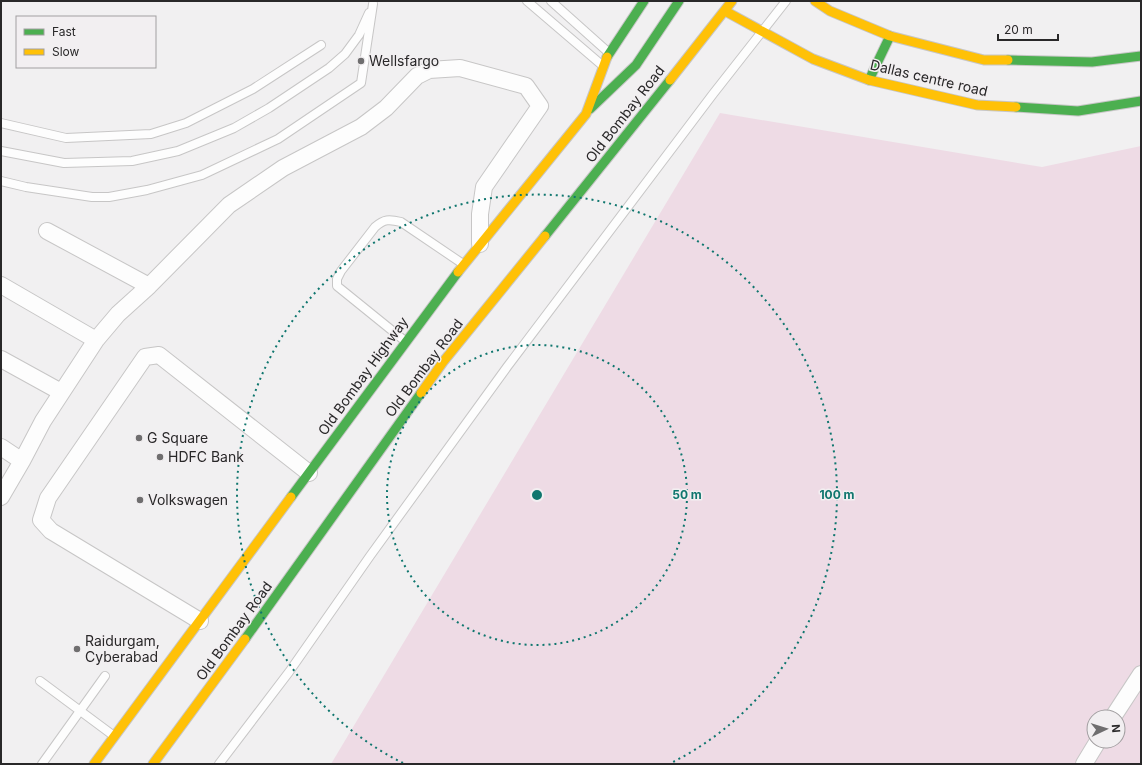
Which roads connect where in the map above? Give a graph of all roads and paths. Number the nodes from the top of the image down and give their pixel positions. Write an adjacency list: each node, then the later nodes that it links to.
1 (527, 1): 15 (lane)
2 (551, 1): 13 (lane)
3 (644, 1): 13 (main road, Old Bombay Highway)
4 (680, 1): 18 (main road)
5 (732, 1): 9 (main road, Old Bombay Road)
6 (786, 1): 10 (lane)
7 (815, 1): 11 (main road)
8 (373, 2): 20 (lane); 21 (lane)
9 (725, 11): 10 (main road, Dallas centre road); 45 (main road, Old Bombay Road)
10 (763, 32): 16 (main road, Dallas centre road); 46 (lane)
11 (890, 36): 14 (main road); 16 (main road)
12 (321, 45): 19 (lane)
13 (609, 53): 15 (main road, Old Bombay Highway)
14 (1141, 56)
15 (604, 66): 18 (main road, Old Bombay Highway)
16 (869, 80): 17 (main road, Dallas centre road)
17 (1141, 100)
18 (586, 114): 23 (main road, Old Bombay Highway)
19 (1, 123)
20 (1, 151)
21 (1, 181)
22 (47, 231): 26 (street)
23 (480, 244): 24 (main road, Old Bombay Highway); 26 (street)
24 (464, 265): 28 (main road, Old Bombay Highway); 28 (lane)
25 (1, 285): 27 (street)
26 (149, 286): 27 (street)
27 (96, 340): 30 (street)
28 (406, 341): 33 (main road, Old Bombay Highway)
29 (1, 359): 30 (street)
30 (61, 392): 32 (street)
31 (1, 447): 32 (street)
32 (22, 461): 34 (street)
33 (309, 473): 35 (main road, Old Bombay Highway); 35 (street)
34 (1, 497)
35 (200, 621): 41 (main road, Old Bombay Highway)
36 (1141, 674): 39 (street)
37 (105, 676): 40 (lane)
38 (40, 681): 40 (lane)
39 (1118, 709)
40 (80, 711): 41 (lane); 43 (lane)
41 (114, 737): 44 (main road, Old Bombay Highway)
42 (1093, 749): 47 (street)
43 (42, 764)
44 (94, 764)
45 (153, 764)
46 (219, 764)
47 (1084, 764)

